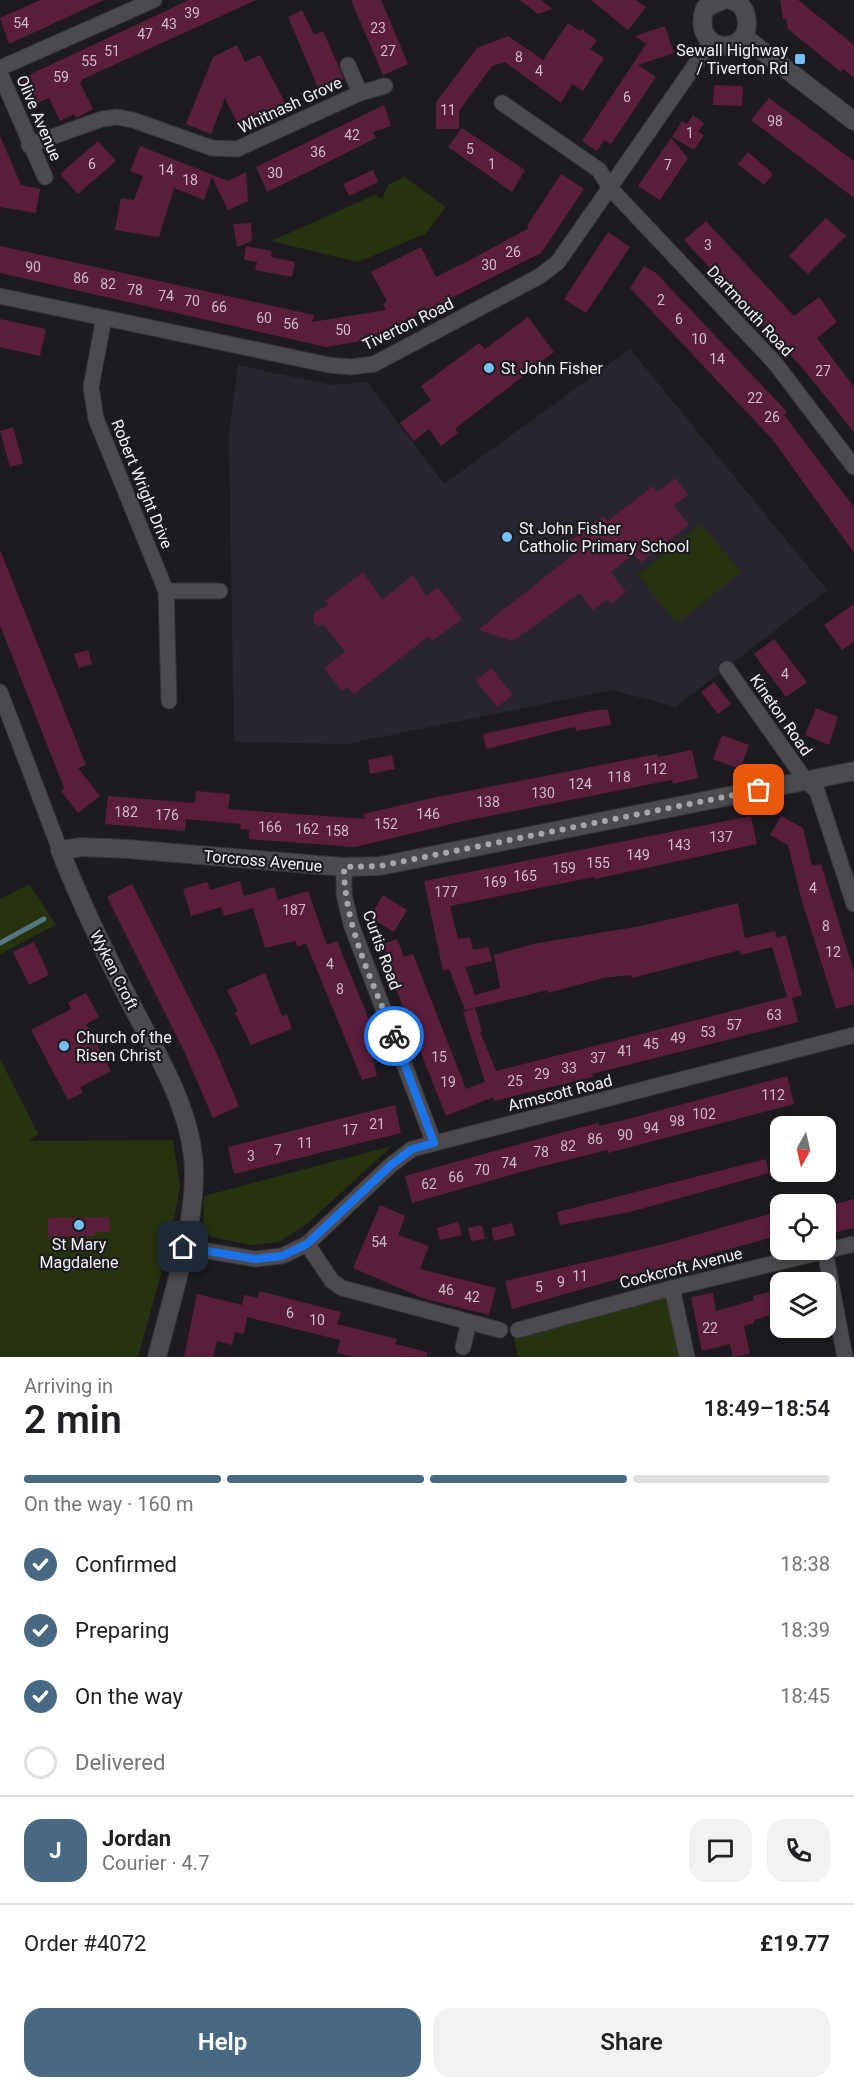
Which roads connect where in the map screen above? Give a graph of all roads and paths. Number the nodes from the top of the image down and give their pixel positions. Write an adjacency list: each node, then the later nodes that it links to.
1 (154, 0): 7 (street)
2 (732, 0): 3 (street); 4 (street)
3 (700, 4): 5 (street)
4 (744, 37): 5 (street); 12 (street)
5 (711, 42): 15 (street, Tiverton Road)
6 (348, 65): 10 (street, Whitnash Grove)
7 (0, 68)
8 (0, 73): 13 (street, Olive Avenue)
9 (385, 86): 10 (street, Whitnash Grove)
10 (360, 93): 13 (street, Whitnash Grove)
11 (502, 104): 15 (street, Dartmouth Road)
12 (854, 121)
13 (29, 145): 14 (street, Olive Avenue)
14 (45, 177)
15 (610, 188): 17 (street, Tiverton Road); 18 (street, Dartmouth Road)
16 (0, 296): 17 (street, Tiverton Road)
17 (104, 318): 19 (street, Robert Wright Drive)
18 (854, 467)
19 (166, 591): 20 (street); 23 (street, Robert Wright Drive)
20 (220, 591)
21 (727, 669): 25 (street, Kineton Road)
22 (0, 692): 26 (street, Wyken Croft)
23 (169, 701)
24 (854, 771): 25 (street, Torcross Avenue)
25 (806, 781): 27 (street, Torcross Avenue); 28 (street, Kineton Road)
26 (60, 850): 27 (street, Torcross Avenue); 33 (street, Wyken Croft)
27 (344, 867): 30 (street, Curtis Road)
28 (854, 904)
29 (854, 1035): 30 (street, Armscott Road)
30 (434, 1143): 31 (street, Armscott Road)
31 (307, 1244): 33 (street, Armscott Road); 38 (street)
32 (854, 1244): 34 (street, Cockcroft Avenue)
33 (183, 1247): 42 (street, Wyken Croft)
34 (836, 1248)
35 (788, 1260): 37 (street, Cockcroft Avenue)
36 (827, 1260): 44 (street)
37 (672, 1288): 40 (street, Cockcroft Avenue); 43 (street)
38 (469, 1322): 39 (street); 41 (street)
39 (500, 1330)
40 (518, 1330)
41 (464, 1347)
42 (157, 1357)
43 (687, 1357)
44 (845, 1357)

